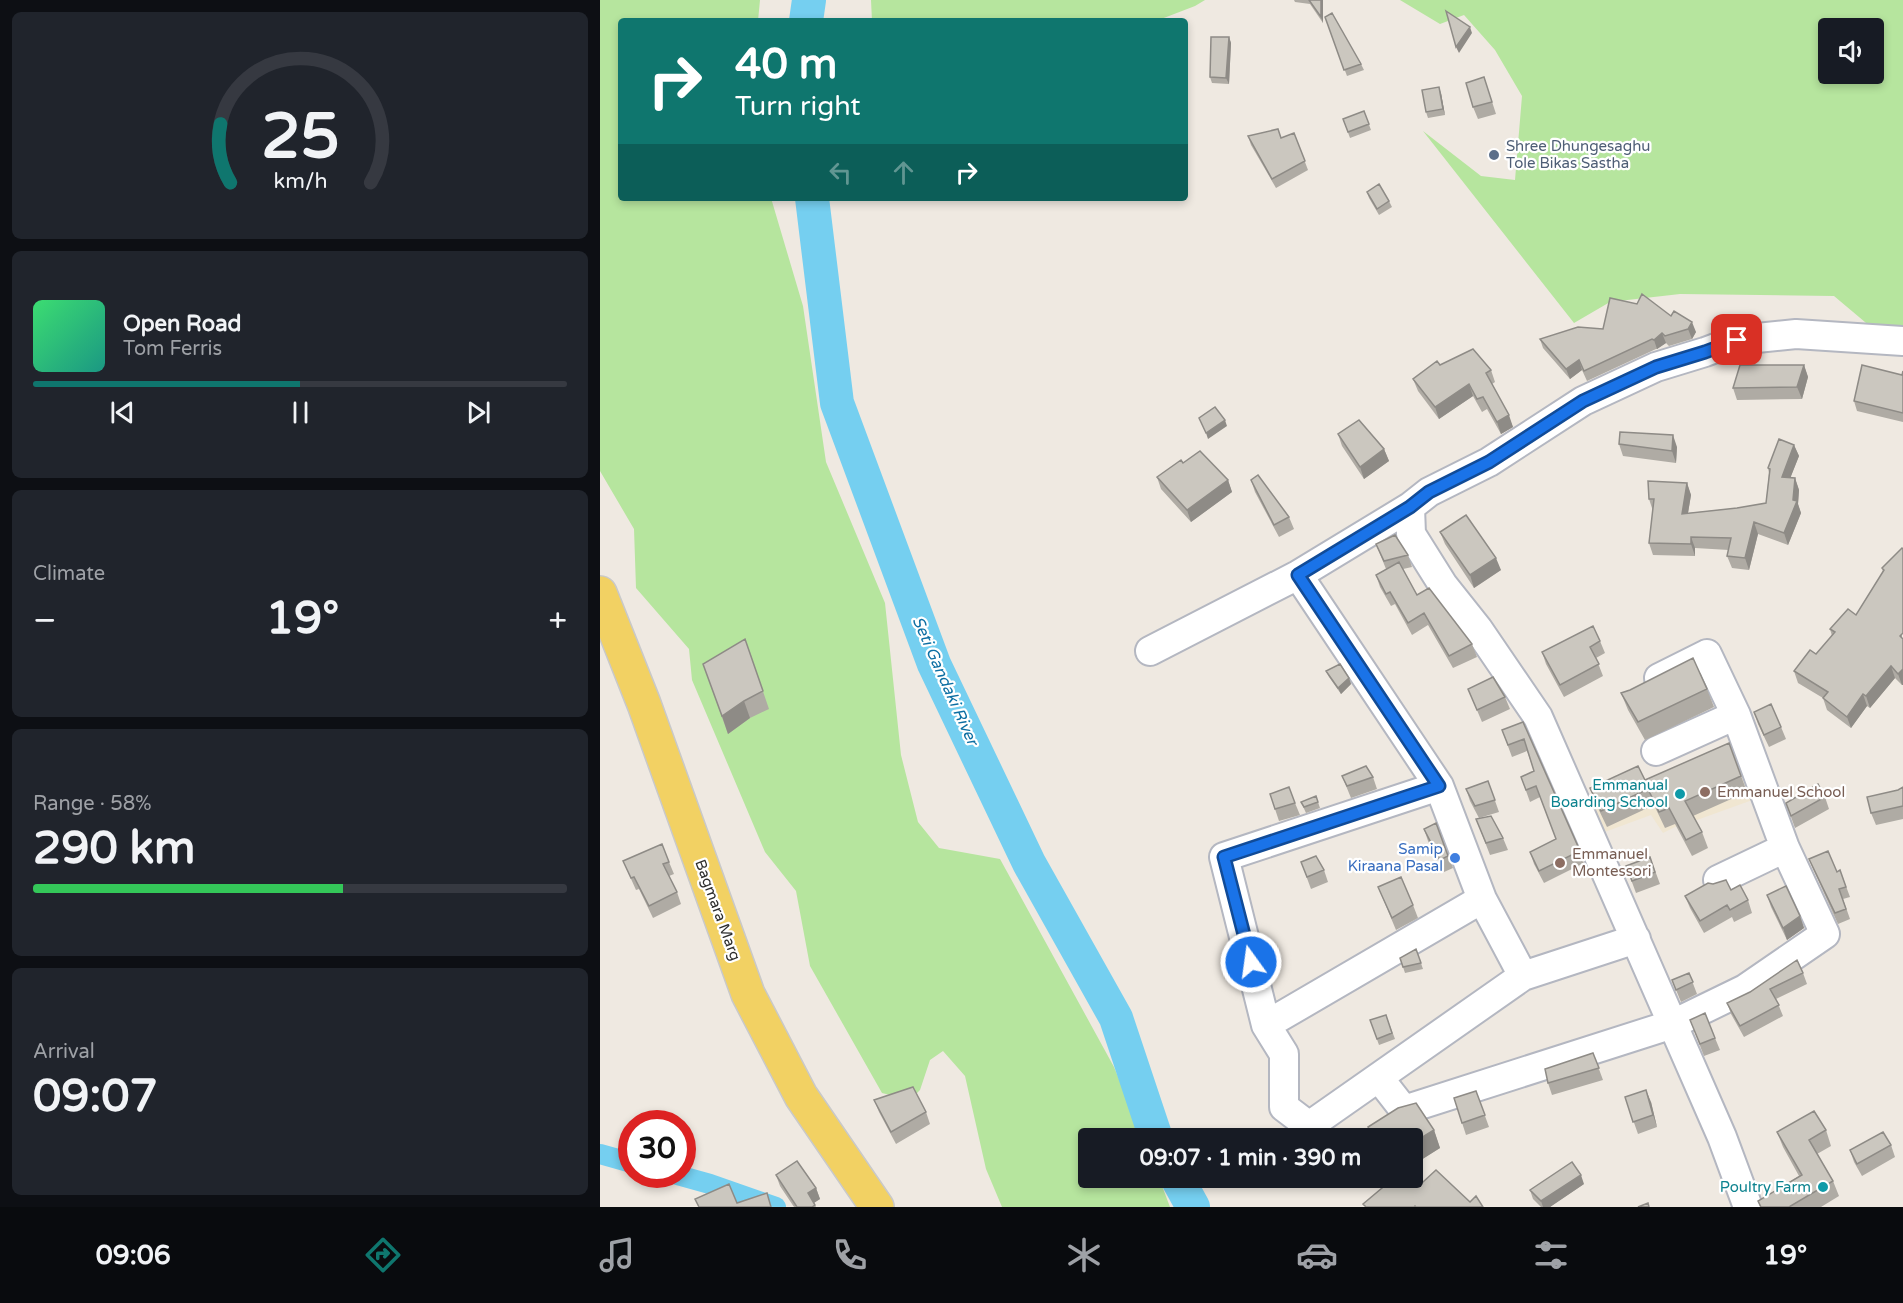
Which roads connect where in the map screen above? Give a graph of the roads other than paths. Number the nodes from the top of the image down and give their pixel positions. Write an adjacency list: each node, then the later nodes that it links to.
1 (1903, 341): 2 (street)
2 (1410, 507): 3 (street); 13 (street)
3 (1298, 575): 5 (street); 9 (street)
4 (600, 592): 18 (main road, Bagmara Marg)
5 (1150, 651)
6 (1639, 688): 7 (street)
7 (1736, 715): 8 (street); 10 (street)
8 (1656, 751)
9 (1439, 786): 12 (street); 16 (street)
10 (1785, 848): 11 (street); 15 (street)
11 (1718, 880)
12 (1482, 899): 14 (street); 16 (street)
13 (1636, 939): 14 (street); 15 (street)
14 (1523, 976): 17 (street)
15 (1673, 1024): 17 (street); 19 (street)
16 (1266, 1025): 17 (street)
17 (1379, 1078)
18 (877, 1207)
19 (1748, 1207)

